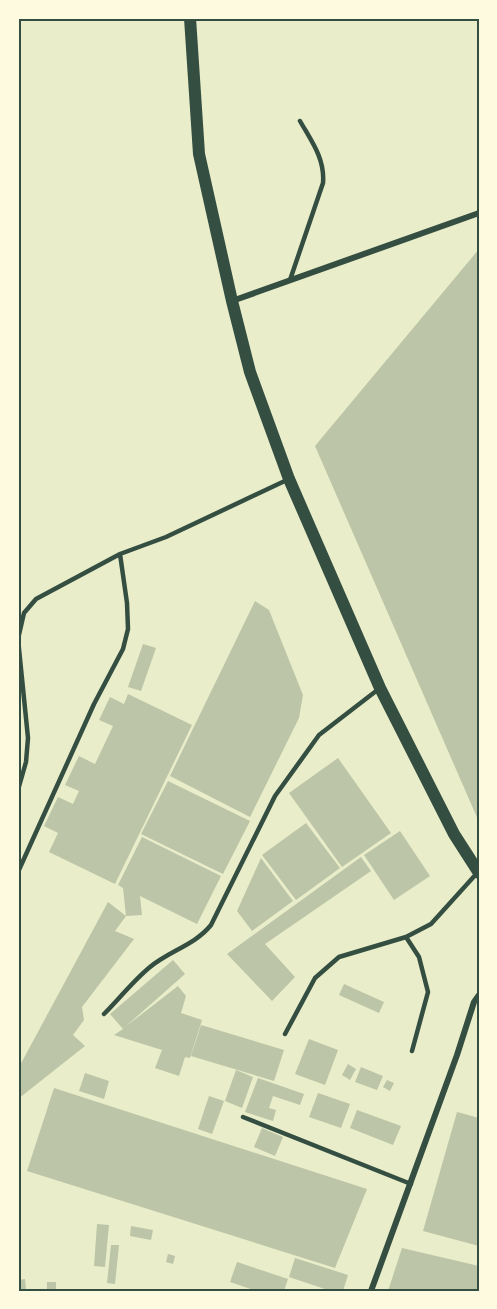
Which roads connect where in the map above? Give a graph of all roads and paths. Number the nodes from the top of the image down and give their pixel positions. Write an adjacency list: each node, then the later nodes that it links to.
1 (190, 18): 5 (main road)
2 (300, 121): 4 (lane)
3 (479, 213): 4 (street)
4 (290, 280): 5 (street)
5 (232, 301): 6 (main road)
6 (289, 480): 7 (lane); 9 (main road)
7 (120, 554): 8 (lane); 11 (lane)
8 (19, 664): 10 (lane)
9 (380, 688): 12 (main road); 15 (lane)
10 (18, 790)
11 (18, 872)
12 (479, 873): 13 (lane)
13 (406, 937): 16 (lane); 17 (lane)
14 (479, 995): 19 (street)
15 (104, 1014)
16 (285, 1034)
17 (412, 1051)
18 (243, 1117): 19 (lane)
19 (411, 1184): 20 (street)
20 (371, 1291)

